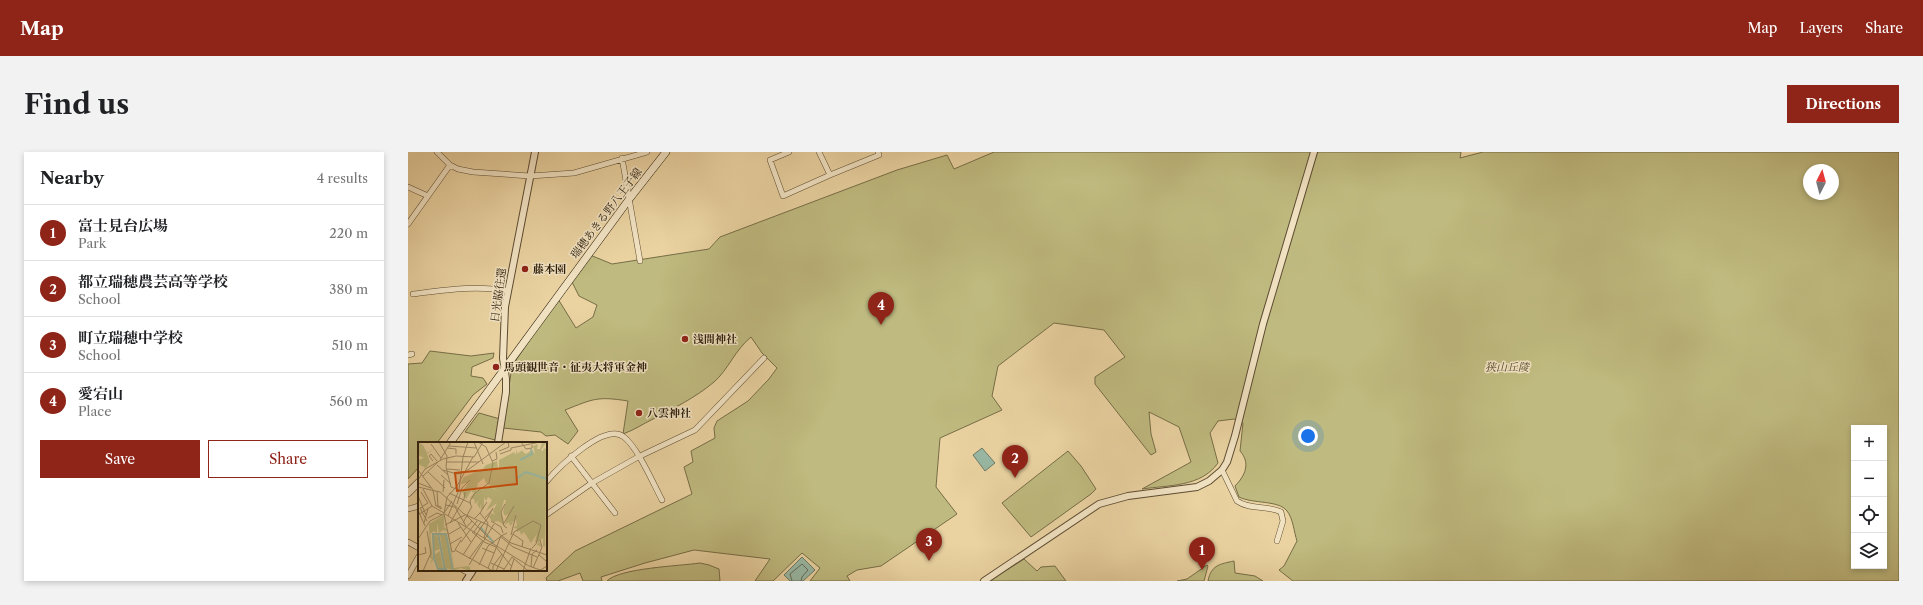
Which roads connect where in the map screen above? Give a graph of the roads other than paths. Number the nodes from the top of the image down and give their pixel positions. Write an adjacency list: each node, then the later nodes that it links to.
1 (437, 152): 10 (street)
2 (534, 152): 12 (street, 日光脇往還)
3 (647, 152): 9 (street)
4 (666, 152): 15 (main road, 瑞穂あきる野八王子線)
5 (789, 152): 11 (street)
6 (820, 152): 11 (street)
7 (878, 152): 11 (street)
8 (1314, 152): 26 (street)
9 (622, 158): 12 (street); 15 (street)
10 (450, 165): 12 (street); 14 (street)
11 (830, 175)
12 (530, 176): 18 (street, 日光脇往還)
13 (408, 188): 14 (street)
14 (428, 196): 16 (street)
15 (630, 198): 17 (street); 21 (main road, 瑞穂あきる野八王子線)
16 (408, 224)
17 (640, 261)
18 (508, 291): 19 (street); 21 (street, 日光脇往還)
19 (413, 294)
20 (764, 358): 25 (street)
21 (505, 368): 22 (main road, 瑞穂あきる野八王子線); 23 (street, 日光脇往還)
22 (451, 442)
23 (498, 442)
24 (571, 456): 25 (street); 27 (street); 28 (street)
25 (638, 457): 28 (street); 31 (street)
26 (1222, 470): 36 (street); 45 (street)
27 (547, 481)
28 (592, 482): 34 (street); 35 (street)
29 (418, 483): 30 (main road)
30 (408, 494)
31 (662, 500)
32 (418, 506): 33 (street)
33 (408, 509)
34 (615, 513)
35 (547, 514)
36 (1277, 541)
37 (408, 542): 38 (street)
38 (418, 547)
39 (418, 558): 42 (street)
40 (521, 571): 44 (street)
41 (472, 572): 43 (street)
42 (408, 576)
43 (466, 581)
44 (520, 581)
45 (984, 581)

